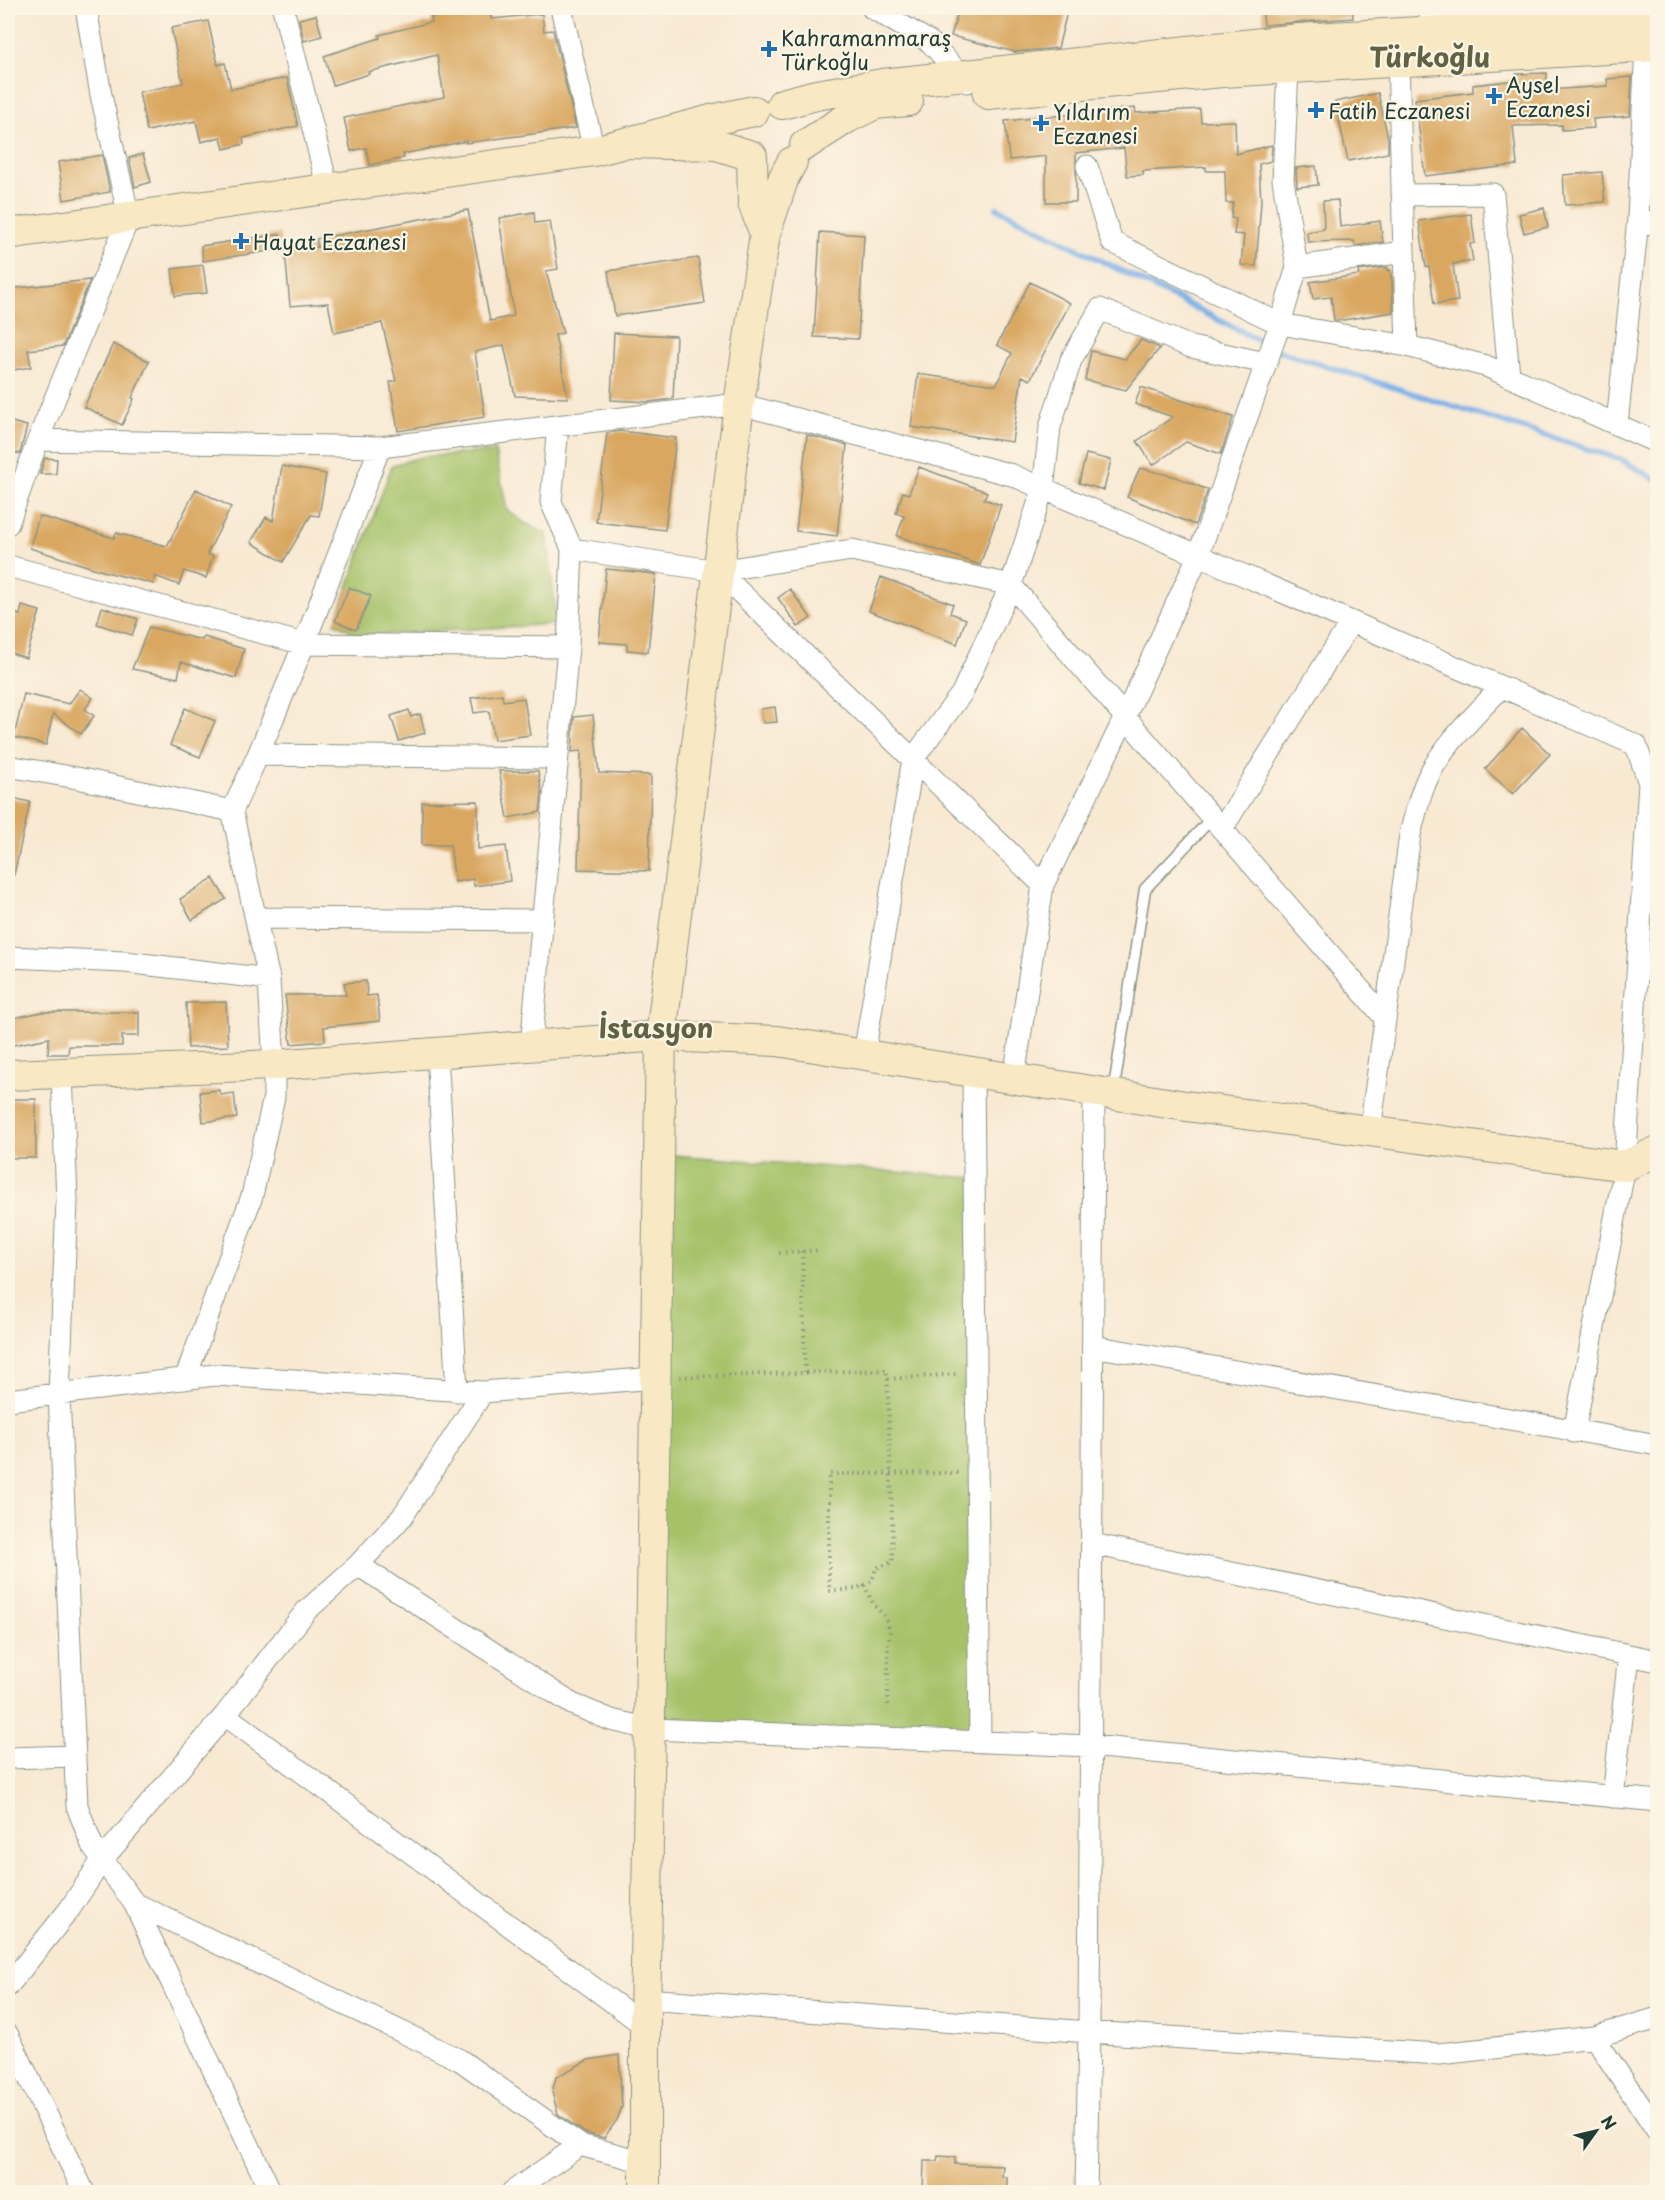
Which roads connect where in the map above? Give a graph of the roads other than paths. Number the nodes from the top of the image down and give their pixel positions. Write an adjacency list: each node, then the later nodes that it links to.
1 (86, 8): 19 (street)
2 (283, 8): 17 (street)
3 (561, 8): 13 (street)
4 (872, 8): 10 (street)
5 (1640, 15): 6 (main road)
6 (1432, 33): 7 (main road); 8 (main road); 10 (main road)
7 (1652, 46): 20 (street)
8 (1398, 61): 9 (main road); 18 (street)
9 (1288, 68): 10 (main road); 24 (street)
10 (970, 85): 11 (main road); 14 (main road)
11 (768, 108): 12 (main road); 14 (main road); 15 (main road)
12 (625, 142): 13 (main road); 15 (main road)
13 (594, 151): 17 (main road)
14 (798, 154): 15 (main road); 22 (main road)
15 (752, 156): 22 (main road)
16 (1087, 166): 25 (street)
17 (328, 189): 19 (main road)
18 (1402, 195): 23 (street); 28 (street)
19 (129, 217): 21 (main road); 32 (street)
20 (1648, 223): 30 (street)
21 (8, 234)
22 (765, 234): 29 (main road)
23 (1404, 252): 24 (street); 26 (street)
24 (1297, 267): 25 (street)
25 (1278, 330): 26 (street); 27 (street)
26 (1407, 346): 28 (street)
27 (1266, 361): 35 (street); 38 (street)
28 (1509, 376): 30 (street)
29 (739, 404): 31 (street); 35 (street); 40 (main road)
30 (1617, 424): 33 (street)
31 (558, 426): 34 (street); 37 (street)
32 (38, 440): 34 (street); 36 (street)
33 (1658, 443)
34 (380, 447): 43 (street)
35 (1043, 489): 38 (street); 41 (street)
36 (8, 524)
37 (572, 549): 40 (street); 44 (street)
38 (1198, 556): 42 (street); 46 (street)
39 (8, 566): 43 (street)
40 (718, 571): 41 (street); 51 (street); 61 (main road)
41 (1011, 585): 46 (street); 51 (street)
42 (1351, 622): 45 (street); 54 (street)
43 (304, 644): 44 (street); 49 (street)
44 (568, 646): 50 (street)
45 (1501, 687): 47 (street); 60 (street)
46 (1125, 717): 54 (street); 55 (street)
47 (1636, 745): 48 (street); 72 (street)
48 (1658, 748)
49 (258, 755): 50 (street); 53 (street)
50 (558, 758): 57 (street)
51 (913, 759): 55 (street); 64 (street)
52 (8, 766): 53 (street)
53 (232, 811): 56 (street)
54 (1217, 824): 60 (street); 70 (lane)
55 (1043, 885): 69 (street)
56 (257, 918): 57 (street); 59 (street)
57 (543, 920): 62 (street)
58 (8, 957): 59 (street)
59 (269, 979): 65 (street)
60 (1385, 1018): 71 (street)
61 (661, 1036): 62 (main road); 64 (main road); 74 (main road)
62 (531, 1046): 63 (main road)
63 (437, 1053): 65 (main road); 76 (street)
64 (864, 1055): 66 (main road)
65 (274, 1065): 67 (main road); 75 (street)
66 (973, 1072): 69 (main road); 88 (street)
67 (62, 1073): 68 (main road); 78 (street)
68 (8, 1076)
69 (1014, 1078): 70 (main road)
70 (1103, 1093): 71 (main road); 73 (street)
71 (1370, 1131): 72 (main road)
72 (1648, 1157): 80 (street)
73 (1093, 1346): 80 (street); 82 (street)
74 (655, 1378): 77 (street); 87 (main road)
75 (185, 1379): 76 (street); 78 (street)
76 (457, 1391): 77 (street)
77 (483, 1392): 83 (street)
78 (59, 1394): 79 (street); 90 (street)
79 (8, 1400)
80 (1574, 1432): 81 (street)
81 (1658, 1445)
82 (1092, 1544): 84 (street); 89 (street)
83 (358, 1566): 86 (street); 87 (street)
84 (1629, 1655): 85 (street); 92 (street)
85 (1658, 1661)
86 (225, 1715): 94 (street); 97 (street)
87 (650, 1729): 88 (street); 97 (main road)
88 (980, 1742): 89 (street)
89 (1091, 1746): 92 (street); 99 (street)
90 (75, 1756): 91 (street); 94 (street)
91 (8, 1758)
92 (1613, 1797): 93 (street)
93 (1658, 1801)
94 (102, 1860): 95 (street); 96 (street)
95 (134, 1903): 103 (street); 106 (street)
96 (8, 1986)
97 (645, 2013): 99 (street); 104 (main road)
98 (1658, 2018): 101 (street)
99 (1089, 2032): 101 (street); 109 (street)
100 (8, 2035): 105 (street)
101 (1594, 2037): 102 (street)
102 (1658, 2132)
103 (580, 2145): 104 (street); 107 (street)
104 (645, 2162): 108 (main road)
105 (84, 2193)
106 (271, 2193)
107 (512, 2193)
108 (645, 2193)
109 (1086, 2193)

